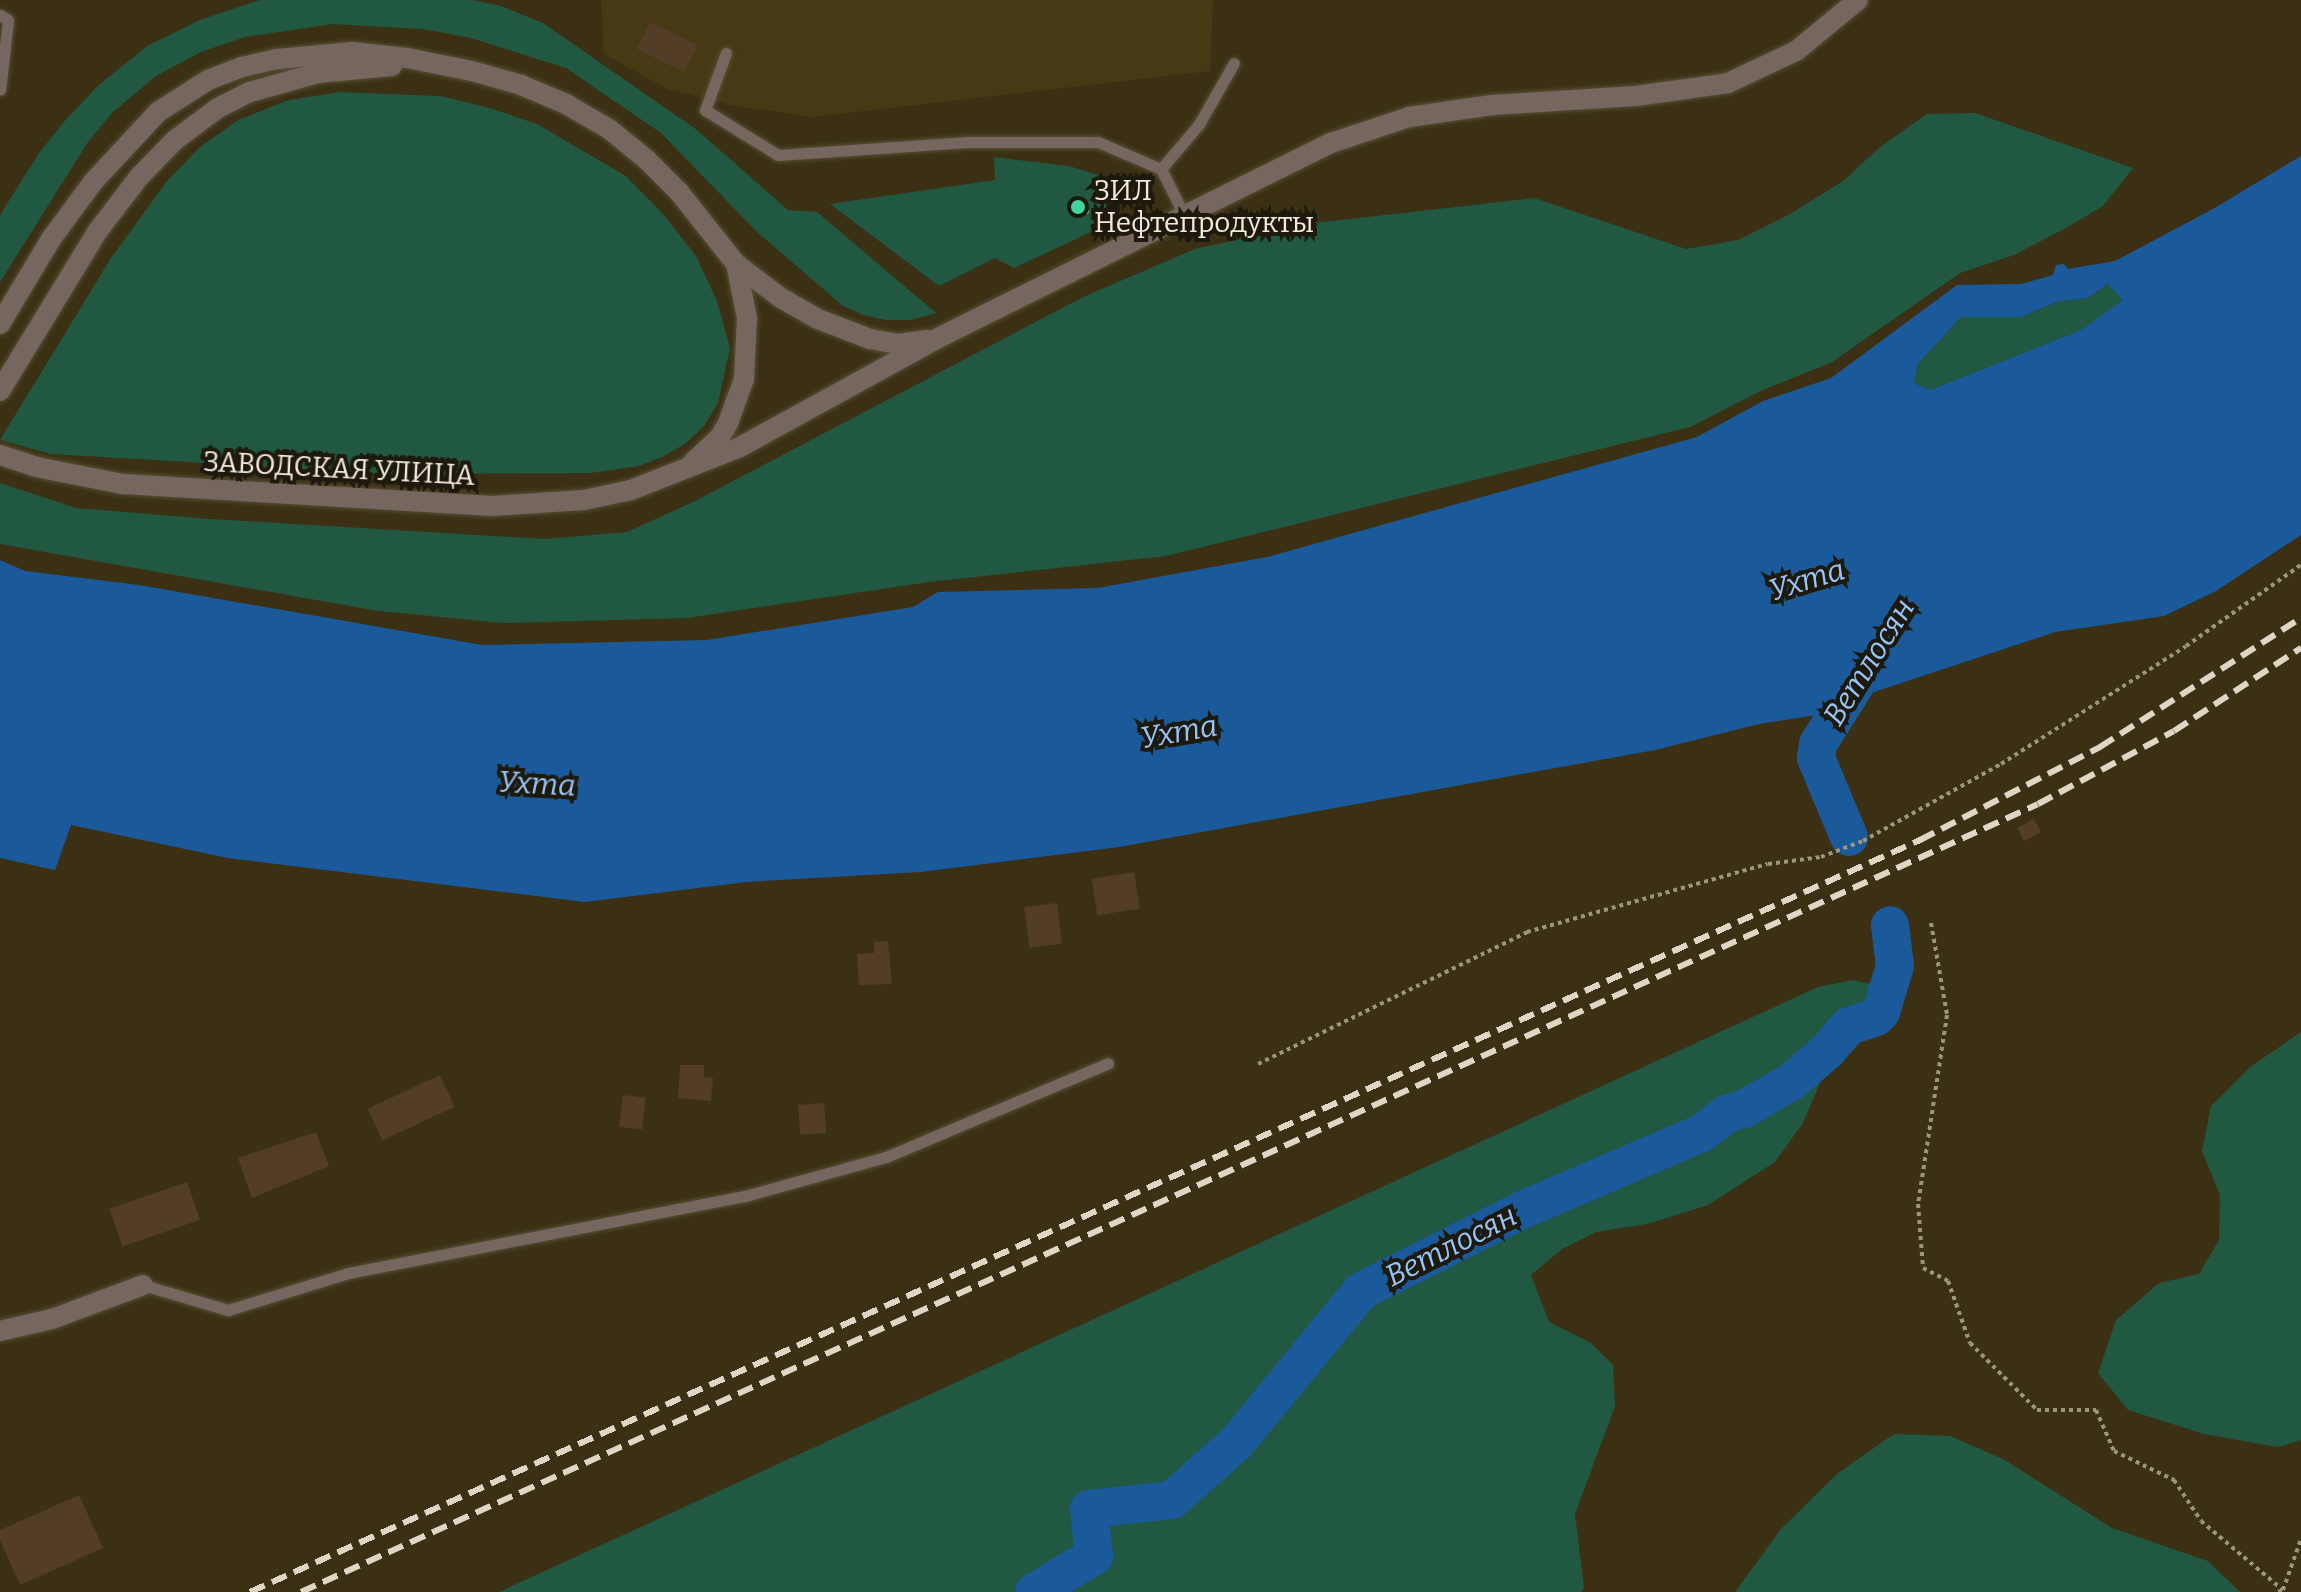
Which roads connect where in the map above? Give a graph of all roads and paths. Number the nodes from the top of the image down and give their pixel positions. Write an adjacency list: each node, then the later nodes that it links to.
1 (1858, 0): 9 (street)
2 (0, 15): 6 (lane)
3 (726, 53): 7 (lane)
4 (1234, 63): 7 (lane)
5 (472, 71): 11 (street); 12 (street); 14 (street)
6 (0, 90)
7 (1161, 169): 9 (lane)
8 (1085, 211): 10 (path)
9 (1184, 215): 13 (street)
10 (1111, 220)
11 (736, 264): 13 (street); 16 (street)
12 (0, 324)
13 (942, 336): 16 (street)
14 (4, 384)
15 (0, 455): 16 (street, ЗАВОДСКАЯ УЛИЦА)
16 (674, 474)
17 (2301, 565): 20 (path)
18 (1931, 923): 24 (path)
19 (1108, 1063): 21 (lane)
20 (1258, 1064)
21 (143, 1285): 22 (street)
22 (0, 1331)
23 (2301, 1539): 24 (path)
24 (2280, 1591)

